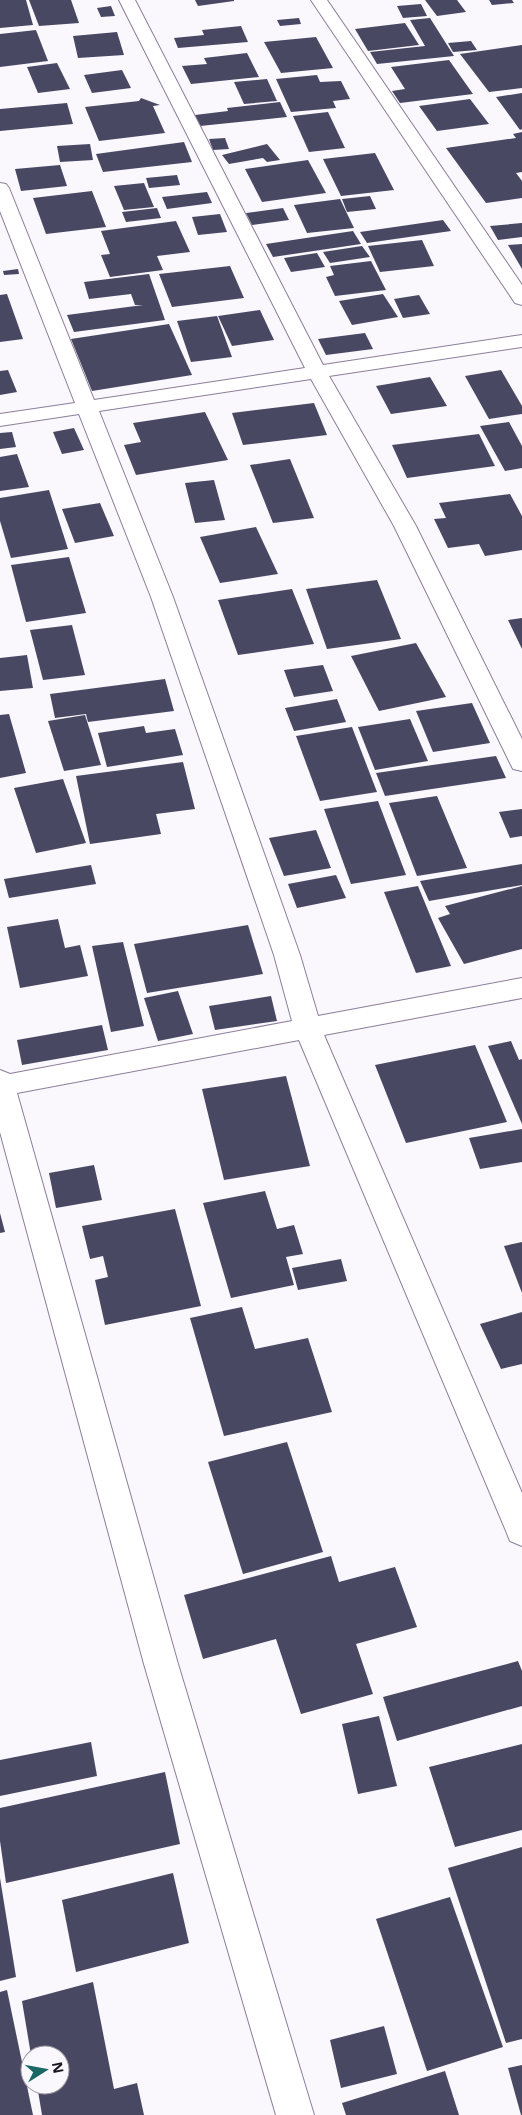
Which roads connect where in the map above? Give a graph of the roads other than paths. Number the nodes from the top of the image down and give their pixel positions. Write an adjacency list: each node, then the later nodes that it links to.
1 (128, 0): 6 (street)
2 (319, 0): 4 (street)
3 (0, 188): 7 (street)
4 (522, 299)
5 (522, 341): 6 (street)
6 (317, 372): 7 (street); 9 (street)
7 (86, 409): 8 (street); 11 (street)
8 (0, 420)
9 (522, 763)
10 (522, 988): 11 (street)
11 (307, 1027): 12 (street); 13 (street)
12 (0, 1084): 14 (street)
13 (522, 1531)
14 (295, 2115)

